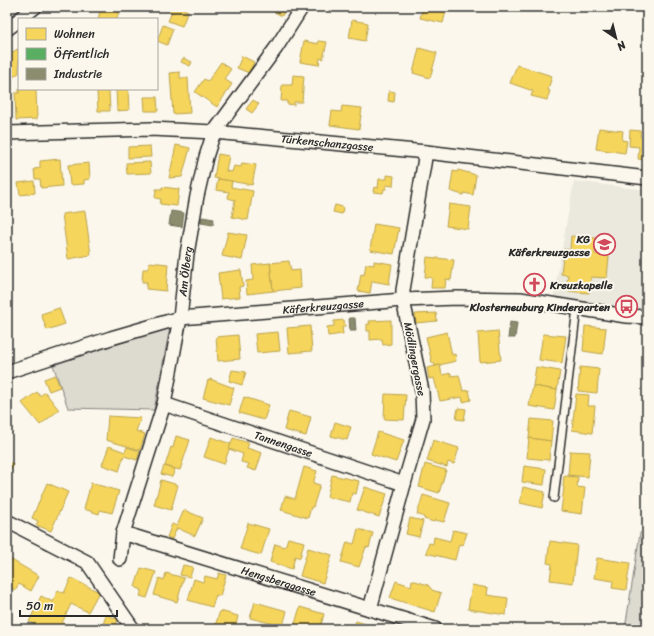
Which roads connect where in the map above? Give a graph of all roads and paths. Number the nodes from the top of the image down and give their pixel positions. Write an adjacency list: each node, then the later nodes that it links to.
1 (35, 7): 3 (street)
2 (302, 7): 6 (street, Am Ölberg)
3 (20, 18)
4 (18, 20): 5 (street)
5 (7, 29)
6 (214, 132): 7 (street, Türkenschanzgasse); 8 (street, Türkenschanzgasse); 13 (street, Am Ölberg)
7 (7, 133)
8 (426, 152): 9 (street, Türkenschanzgasse); 10 (street, Mödlingergasse)
9 (647, 178)
10 (403, 300): 11 (street, Käferkreuzgasse); 13 (street, Käferkreuzgasse); 16 (street, Mödlingergasse)
11 (577, 308): 12 (street, Käferkreuzgasse); 17 (lane)
12 (647, 317)
13 (180, 318): 14 (street, Käferkreuzgasse); 15 (street, Am Ölberg)
14 (7, 372)
15 (164, 404): 16 (street, Tannengasse); 19 (street, Am Ölberg)
16 (404, 484): 21 (street, Mödlingergasse)
17 (554, 498)
18 (7, 521): 22 (street)
19 (123, 533): 20 (street, Am Ölberg); 21 (street, Hengsberggasse)
20 (120, 559)
21 (370, 609): 23 (street, Hengsberggasse)
22 (133, 629)
23 (435, 629)

